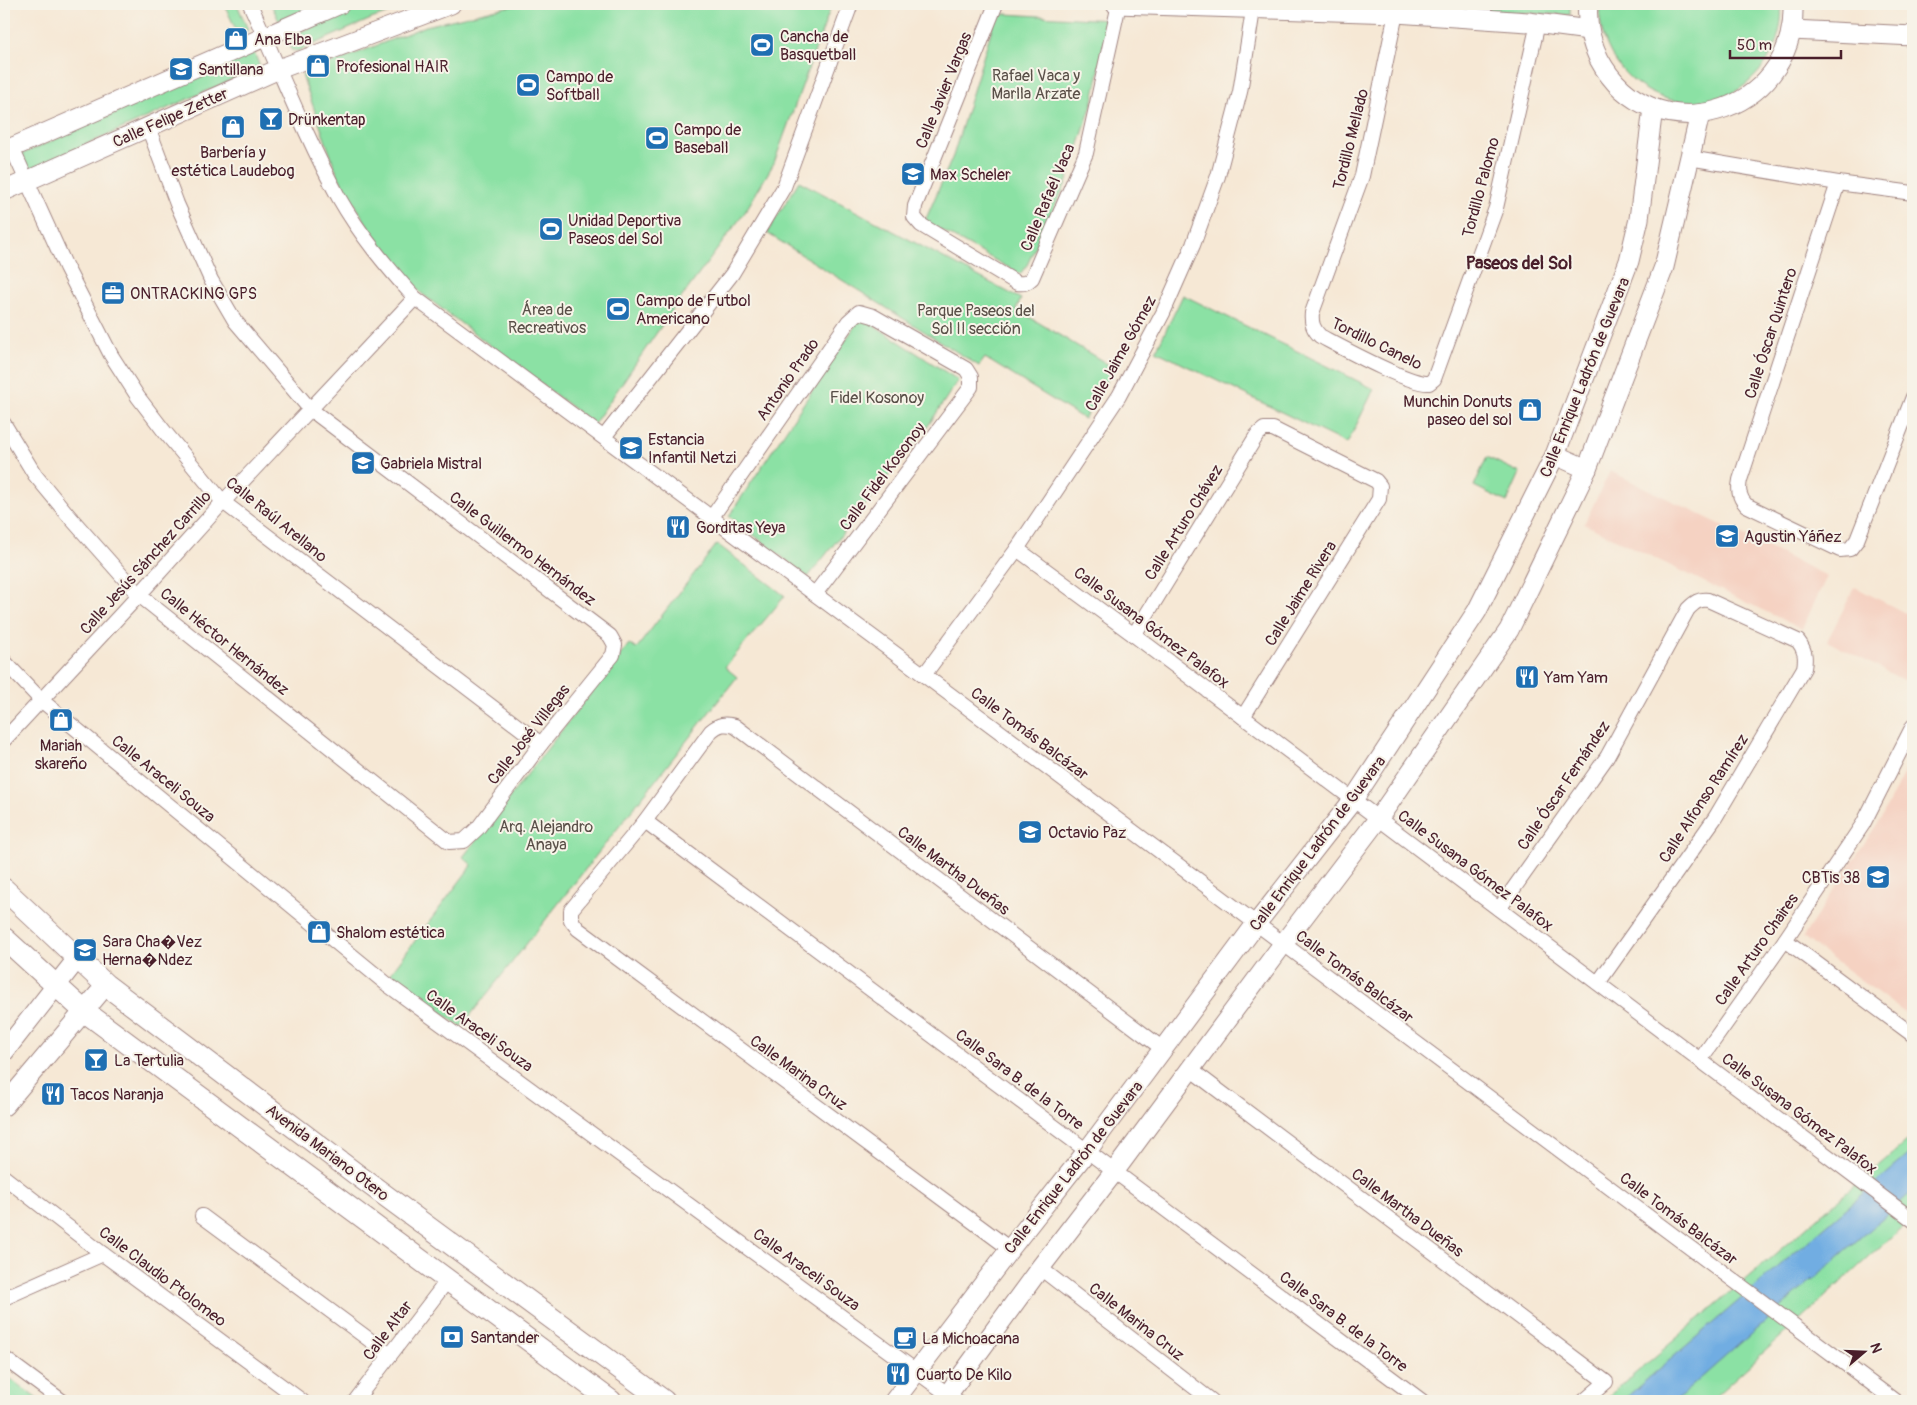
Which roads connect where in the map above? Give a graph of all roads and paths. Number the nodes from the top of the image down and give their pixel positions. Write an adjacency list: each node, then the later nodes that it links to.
1 (250, 4): 14 (street, Calle Tomás Balcázar)
2 (340, 4): 14 (street)
3 (450, 4): 16 (street, Calle Felipe Zetter)
4 (852, 4): 34 (street)
5 (996, 4): 26 (street, Calle Javier Vargas)
6 (1118, 4): 9 (street); 26 (street, Calle Rafaél Vaca)
7 (1588, 4): 12 (street)
8 (1793, 4): 13 (street)
9 (1253, 7): 10 (street); 40 (street, Calle Jaime Gómez)
10 (1396, 13): 11 (street); 28 (street, Tordillo Mellado)
11 (1538, 23): 12 (street); 30 (street, Tordillo Palomo)
12 (1589, 30): 17 (street)
13 (1792, 30): 15 (street); 18 (street)
14 (264, 36): 16 (street, Calle Tomás Balcázar); 20 (street)
15 (1913, 36)
16 (279, 69): 19 (street, Calle Felipe Zetter); 27 (street, Calle Tomás Balcázar)
17 (1653, 108): 18 (street); 35 (street, Calle Enrique Ladrón de Guevara)
18 (1700, 114): 21 (street, Calle Enrique Ladrón de Guevara)
19 (148, 127): 22 (street, Calle Felipe Zetter); 32 (street, Calle Guillermo Hernández)
20 (8, 149): 22 (street, Calle Raúl Arellano)
21 (1689, 158): 23 (street); 36 (street, Calle Enrique Ladrón de Guevara)
22 (26, 181): 24 (street, Calle Felipe Zetter); 38 (street, Calle Raúl Arellano)
23 (1838, 183): 25 (street); 31 (street, Calle Óscar Quintero)
24 (4, 191)
25 (1913, 193)
26 (1026, 283)
27 (415, 298): 32 (street, Calle Jesús Sánchez Carrillo); 34 (street, Calle Tomás Balcázar)
28 (1313, 328): 30 (street, Tordillo Canelo)
29 (972, 378): 39 (street, Antonio Prado); 41 (street, Calle Fidel Kosonoy)
30 (1429, 383)
31 (1913, 397)
32 (310, 409): 38 (street, Calle Jesús Sánchez Carrillo); 44 (street, Calle Guillermo Hernández)
33 (4, 424): 42 (street, Calle Héctor Hernández)
34 (604, 437): 39 (street, Calle Tomás Balcázar)
35 (1555, 455): 36 (street); 53 (street, Calle Enrique Ladrón de Guevara)
36 (1587, 469): 54 (street, Calle Enrique Ladrón de Guevara)
37 (1380, 486): 43 (street, Calle Arturo Chávez); 49 (street, Calle Jaime Rivera)
38 (223, 502): 42 (street, Calle Jesús Sánchez Carrillo); 52 (street, Calle Raúl Arellano)
39 (712, 517): 41 (street, Calle Tomás Balcázar)
40 (1017, 550): 43 (street, Calle Susana Gómez Palafox); 47 (street, Calle Jaime Gómez)
41 (815, 594): 47 (street, Calle Tomás Balcázar)
42 (139, 595): 48 (street, Calle Jesús Sánchez Carrillo); 56 (street, Calle Héctor Hernández)
43 (1134, 635): 49 (street, Calle Susana Gómez Palafox)
44 (616, 645): 52 (street, Calle José Villegas)
45 (1804, 650): 58 (street, Calle Óscar Fernández); 64 (street, Calle Alfonso Ramírez)
46 (4, 661): 48 (street, Calle Araceli Souza)
47 (924, 675): 59 (street, Calle Tomás Balcázar)
48 (41, 700): 51 (street, Calle Jesús Sánchez Carrillo); 86 (street, Calle Araceli Souza)
49 (1243, 717): 53 (street, Calle Susana Gómez Palafox)
50 (1913, 726): 61 (street, Calle Arturo Chaires)
51 (4, 740)
52 (541, 744): 56 (street, Calle José Villegas)
53 (1353, 800): 54 (street, Calle Susana Gómez Palafox); 59 (street, Calle Enrique Ladrón de Guevara)
54 (1378, 819): 58 (street, Calle Susana Gómez Palafox); 62 (street, Calle Enrique Ladrón de Guevara)
55 (645, 821): 69 (street, Calle Martha Dueñas); 74 (street, Calle Sara B. de la Torre); 79 (street, Calle Marina Cruz)
56 (464, 841)
57 (4, 889): 63 (main road, Avenida Mariano Otero)
58 (1499, 909): 64 (street, Calle Susana Gómez Palafox)
59 (1256, 924): 62 (street, Calle Tomás Balcázar); 69 (street, Calle Enrique Ladrón de Guevara)
60 (4, 938): 66 (main road, Avenida Mariano Otero)
61 (1785, 940): 68 (street); 71 (street, Calle Arturo Chaires)
62 (1283, 944): 72 (street, Calle Enrique Ladrón de Guevara); 97 (street, Calle Tomás Balcázar)
63 (77, 959): 65 (main road, Avenida Mariano Otero); 66 (street)
64 (1598, 983): 71 (street, Calle Susana Gómez Palafox)
65 (106, 985): 67 (street); 92 (main road, Avenida Mariano Otero)
66 (56, 987): 67 (main road, Avenida Mariano Otero); 70 (street)
67 (84, 1011): 73 (street); 82 (main road, Avenida Mariano Otero)
68 (1913, 1034)
69 (1163, 1049): 74 (street, Calle Enrique Ladrón de Guevara)
70 (4, 1052)
71 (1700, 1060): 78 (street, Calle Susana Gómez Palafox)
72 (1190, 1069): 75 (street, Calle Enrique Ladrón de Guevara); 96 (street, Calle Martha Dueñas)
73 (4, 1106)
74 (1087, 1151): 75 (street, Calle Sara B. de la Torre); 79 (street, Calle Enrique Ladrón de Guevara)
75 (1114, 1172): 81 (street, Calle Enrique Ladrón de Guevara); 95 (street, Calle Sara B. de la Torre)
76 (4, 1177): 80 (street, Calle Claudio Ptolomeo)
77 (202, 1216): 84 (street)
78 (1913, 1220)
79 (1010, 1249): 86 (street, Calle Enrique Ladrón de Guevara)
80 (104, 1254): 83 (street); 89 (street, Calle Claudio Ptolomeo)
81 (1040, 1268): 87 (street, Calle Enrique Ladrón de Guevara); 94 (street, Calle Marina Cruz)
82 (447, 1281): 84 (street, Calle Altar); 91 (main road, Avenida Mariano Otero)
83 (4, 1298)
84 (390, 1355): 90 (street, Calle Altar)
85 (4, 1358): 88 (street)
86 (916, 1371): 87 (street, Calle Araceli Souza); 93 (street, Calle Enrique Ladrón de Guevara)
87 (949, 1399)
88 (62, 1401)
89 (302, 1401)
90 (355, 1401)
91 (611, 1401)
92 (664, 1401)
93 (894, 1401)
94 (1212, 1401)
95 (1422, 1401)
96 (1584, 1401)
97 (1895, 1401)

